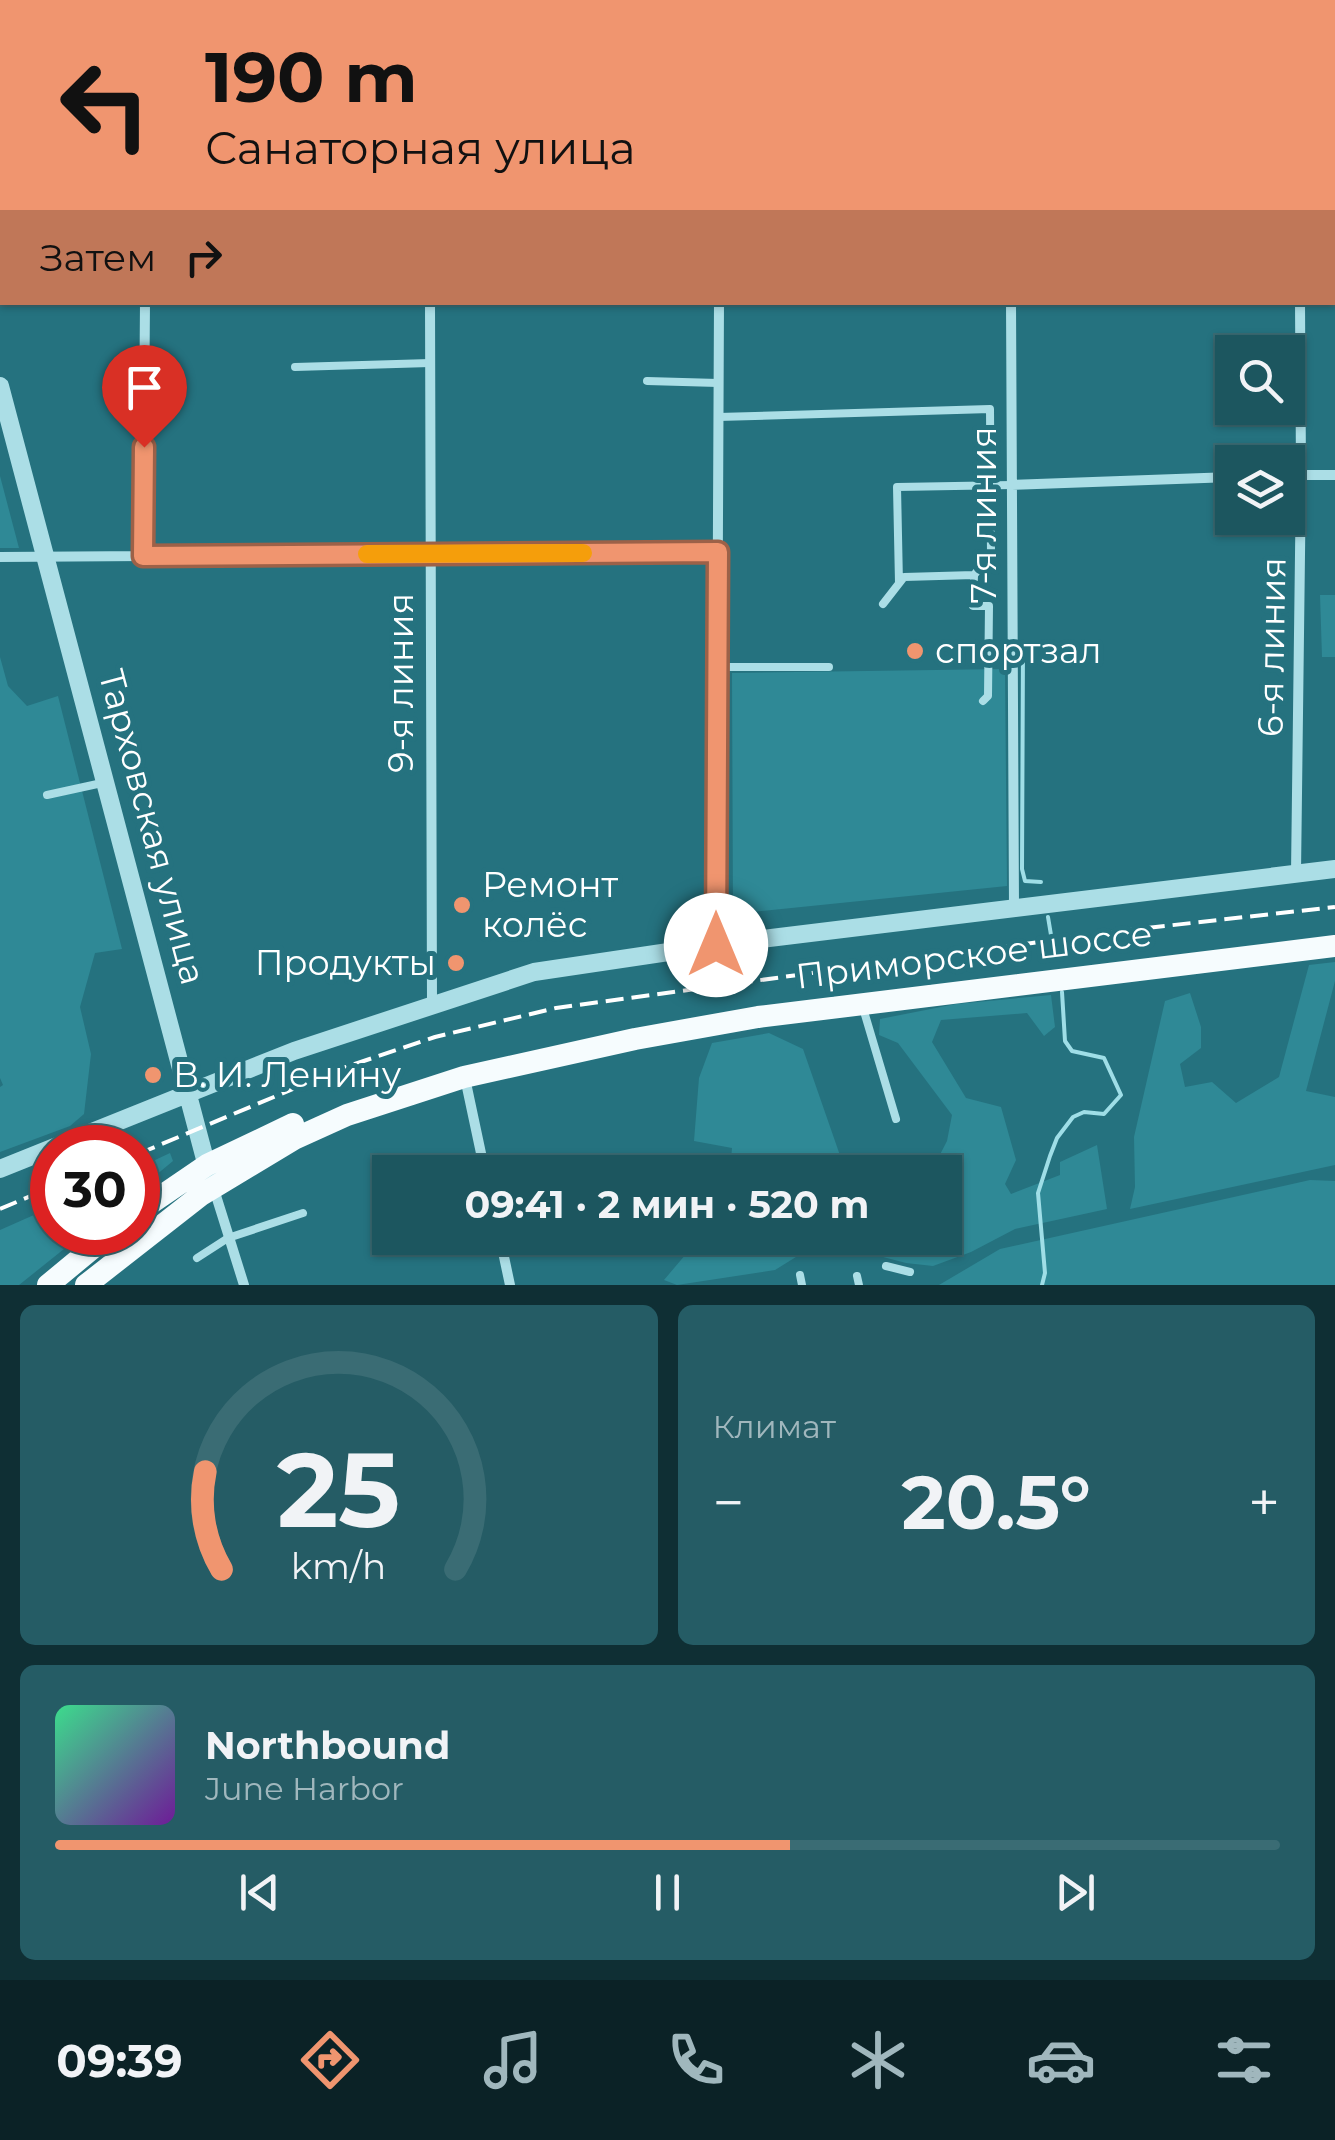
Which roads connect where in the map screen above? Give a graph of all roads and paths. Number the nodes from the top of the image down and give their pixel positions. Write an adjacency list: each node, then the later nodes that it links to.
1 (145, 305): 21 (street)
2 (430, 305): 6 (street, 9-я линия)
3 (718, 305): 9 (street)
4 (1011, 305): 16 (street, 7-я линия)
5 (1300, 305): 12 (street, 6-я линия)
6 (430, 363): 7 (lane); 20 (street, 9-я линия)
7 (295, 367)
8 (647, 381): 9 (lane)
9 (718, 382): 11 (street)
10 (0, 386): 23 (street, Тарховская улица)
11 (718, 417): 17 (lane); 19 (street)
12 (1302, 445)
13 (1305, 474): 14 (street)
14 (1335, 476)
15 (1215, 478): 16 (street)
16 (1012, 485): 17 (lane); 34 (street, 7-я линия)
17 (990, 486): 24 (lane); 25 (lane)
18 (1301, 535): 33 (street, 6-я линия)
19 (718, 552): 20 (street); 27 (street)
20 (428, 554): 21 (street); 38 (street, 9-я линия)
21 (143, 556): 23 (street)
22 (0, 557): 23 (street)
23 (45, 557): 30 (street, Тарховская улица)
24 (974, 576): 25 (lane); 29 (lane)
25 (899, 583): 26 (lane)
26 (883, 604)
27 (717, 667): 28 (lane); 36 (street)
28 (829, 667)
29 (983, 700)
30 (106, 782): 31 (lane); 41 (street, Тарховская улица)
31 (47, 794)
32 (1335, 869): 33 (street)
33 (1296, 873): 34 (street)
34 (1014, 908): 36 (street)
35 (1335, 933): 45 (highway, Приморское шоссе)
36 (716, 945): 38 (street)
37 (1335, 946): 39 (highway, Приморское шоссе)
38 (432, 1003): 41 (street)
39 (862, 1004): 40 (highway, Приморское шоссе); 42 (lane)
40 (464, 1078): 43 (street); 45 (highway, Приморское шоссе)
41 (188, 1091): 44 (street); 45 (street, Тарховская улица)
42 (896, 1119)
43 (481, 1155)
44 (0, 1169)
45 (210, 1175): 46 (highway, Приморское шоссе); 48 (street, Тарховская улица); 55 (highway, Приморское шоссе)
46 (160, 1201)
47 (303, 1212): 48 (lane)
48 (228, 1238): 51 (lane); 56 (street, Тарховская улица)
49 (84, 1255): 54 (highway)
50 (504, 1255): 57 (street)
51 (197, 1258)
52 (886, 1266): 53 (lane)
53 (910, 1272)
54 (48, 1285)
55 (86, 1285)
56 (244, 1285)
57 (510, 1285)

